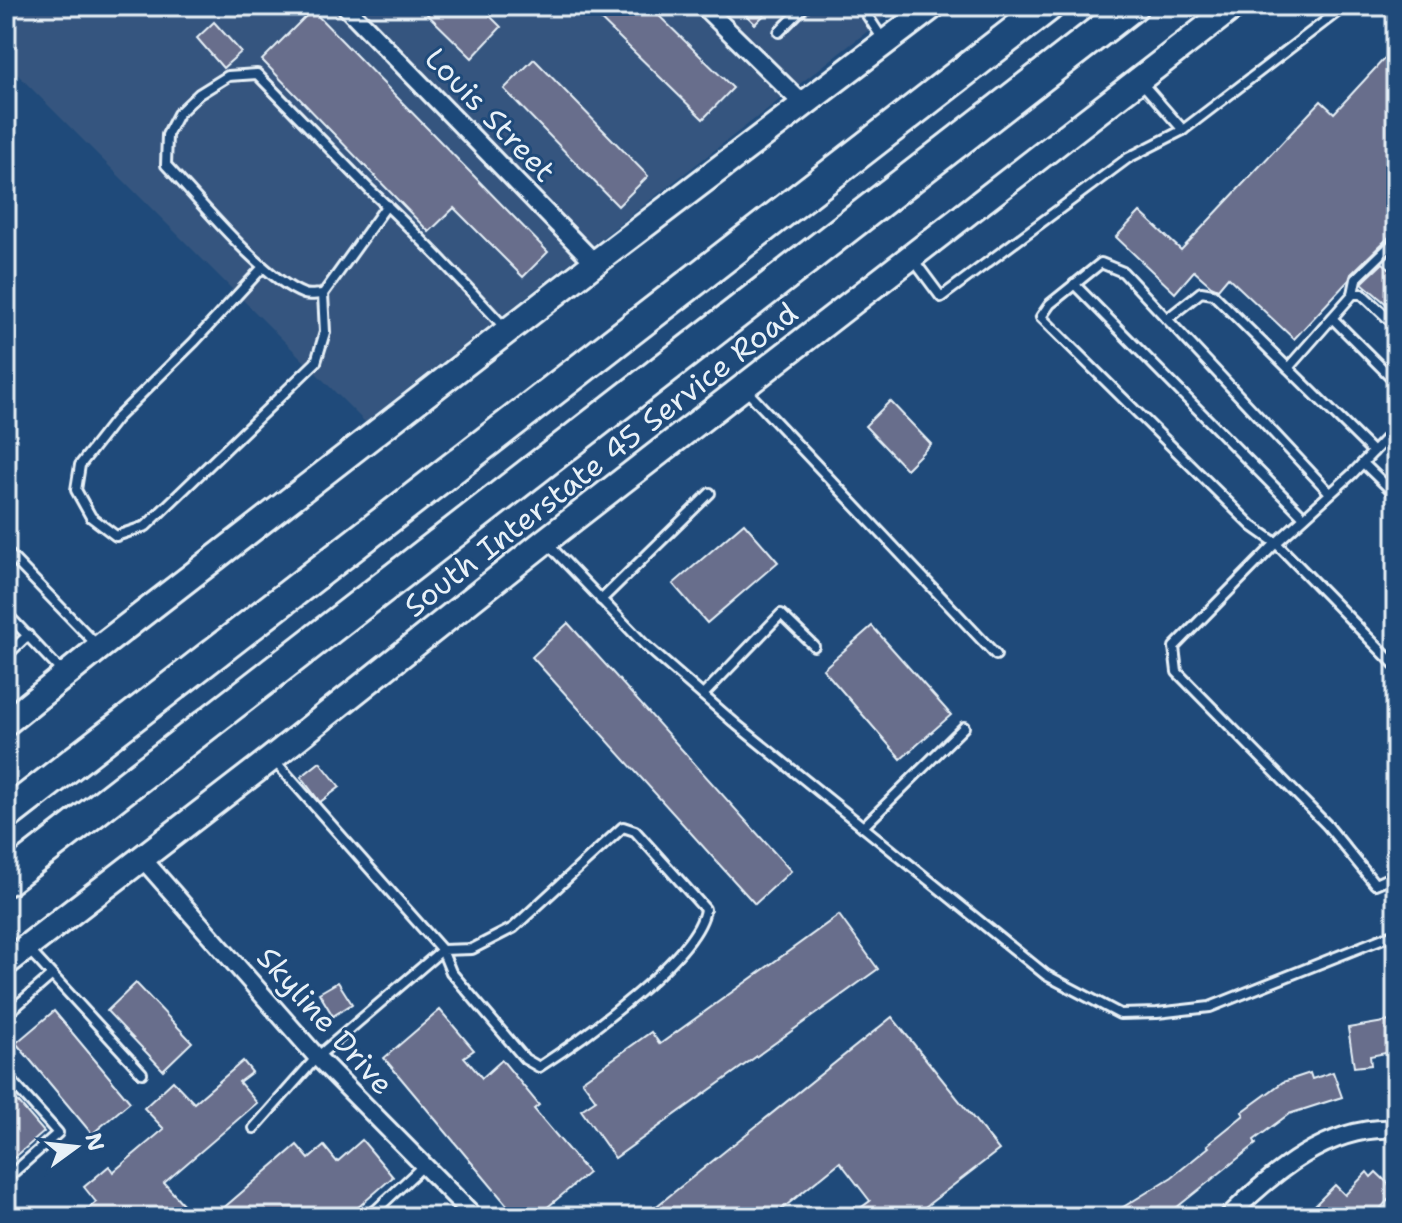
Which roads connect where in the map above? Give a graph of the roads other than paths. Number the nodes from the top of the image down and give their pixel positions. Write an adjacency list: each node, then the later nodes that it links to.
1 (345, 6): 20 (street, Louis Street)
2 (703, 6): 15 (street)
3 (805, 6): 12 (lane)
4 (861, 6): 13 (lane)
5 (933, 6): 13 (main road)
6 (1048, 6): 55 (highway)
7 (1132, 6): 59 (highway)
8 (1234, 6): 14 (main road, South Interstate 45 Service Road)
9 (1345, 6): 16 (lane)
10 (1386, 6): 11 (lane)
11 (1396, 13)
12 (779, 32)
13 (884, 42): 15 (main road)
14 (1140, 81): 16 (lane); 19 (main road, South Interstate 45 Service Road)
15 (803, 104): 20 (main road)
16 (1183, 130): 19 (lane)
17 (387, 205): 21 (lane); 23 (lane); 28 (lane)
18 (1396, 245): 24 (lane)
19 (912, 258): 31 (main road, South Interstate 45 Service Road)
20 (595, 263): 28 (main road)
21 (263, 267): 23 (lane); 23 (lane)
22 (1074, 284): 26 (lane); 38 (lane); 40 (lane)
23 (323, 294)
24 (1353, 294): 25 (lane); 27 (lane)
25 (1332, 318): 29 (lane); 30 (lane)
26 (1167, 319): 29 (lane); 36 (lane)
27 (1396, 326)
28 (508, 331): 46 (main road)
29 (1288, 368): 33 (lane)
30 (1396, 382)
31 (744, 388): 39 (main road, South Interstate 45 Service Road); 47 (lane)
32 (1394, 434): 33 (lane)
33 (1373, 452): 34 (lane)
34 (1363, 463): 36 (lane); 37 (lane)
35 (710, 493): 42 (lane)
36 (1330, 493): 38 (lane)
37 (1396, 495)
38 (1304, 517): 40 (lane)
39 (545, 541): 42 (lane); 54 (main road, South Interstate 45 Service Road)
40 (1276, 543): 49 (lane); 58 (lane)
41 (6, 551): 46 (lane)
42 (601, 600): 51 (lane)
43 (6, 613): 44 (lane)
44 (28, 635): 48 (lane); 50 (lane)
45 (814, 646): 51 (lane)
46 (99, 648): 50 (main road)
47 (996, 655)
48 (6, 656)
49 (1396, 666)
50 (65, 675): 52 (main road)
51 (703, 695): 56 (lane)
52 (6, 723)
53 (964, 727): 56 (lane)
54 (272, 758): 57 (main road, South Interstate 45 Service Road); 62 (lane)
55 (6, 815)
56 (863, 827): 60 (lane)
57 (141, 857): 61 (main road, South Interstate 45 Service Road); 66 (street, Skyline Drive)
58 (1396, 875)
59 (6, 880)
60 (1396, 933)
61 (25, 947): 63 (main road, South Interstate 45 Service Road); 64 (lane)
62 (442, 950): 62 (lane); 66 (lane)
63 (6, 963)
64 (51, 976): 65 (lane); 67 (lane)
65 (6, 1015)
66 (317, 1057): 69 (lane); 71 (street, Skyline Drive)
67 (142, 1073)
68 (6, 1075): 72 (lane)
69 (254, 1128)
70 (1396, 1129): 75 (street)
71 (423, 1166): 73 (lane); 74 (street, Skyline Drive)
72 (6, 1179)
73 (366, 1217)
74 (475, 1217)
75 (1228, 1217)

